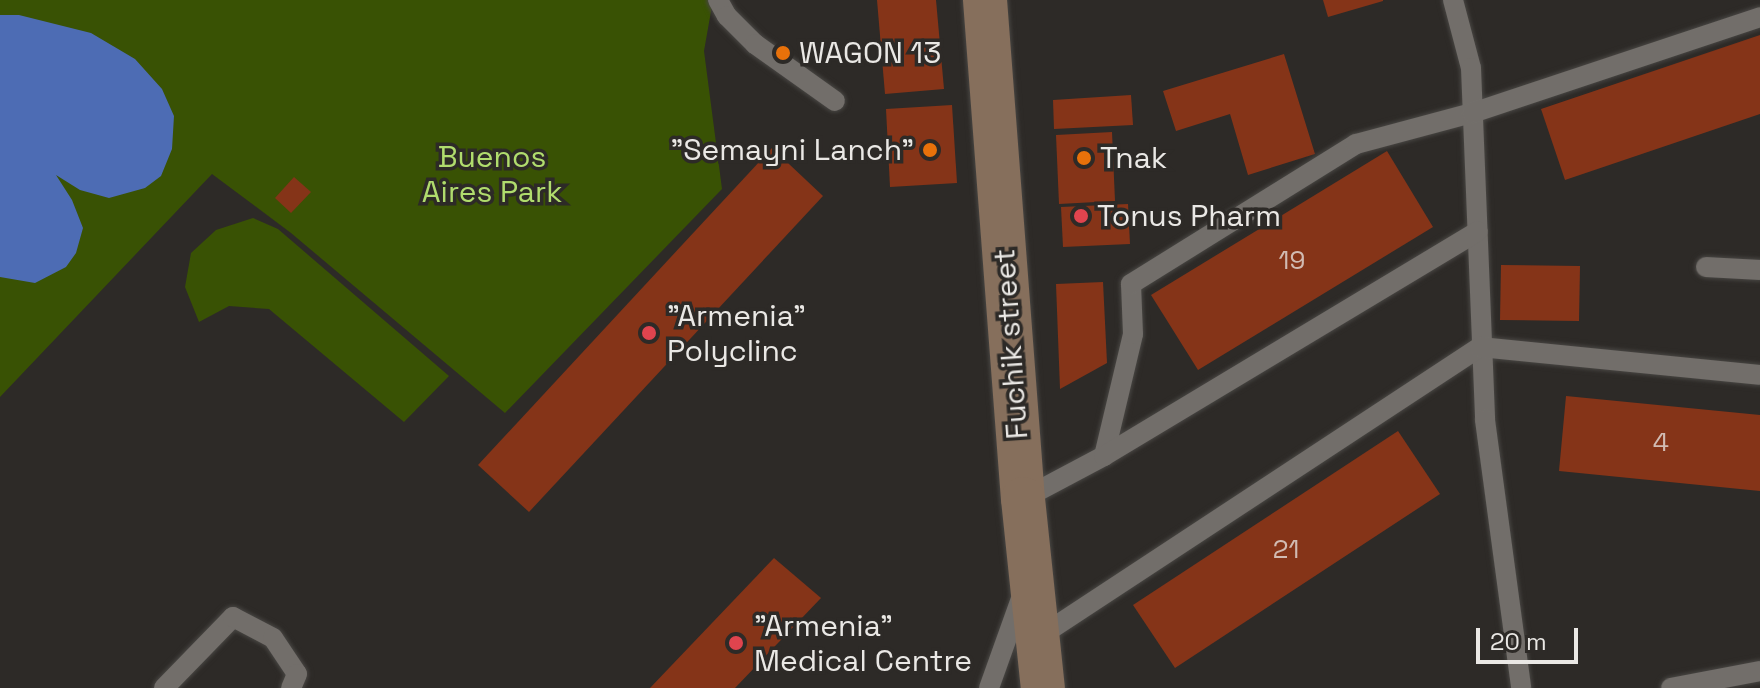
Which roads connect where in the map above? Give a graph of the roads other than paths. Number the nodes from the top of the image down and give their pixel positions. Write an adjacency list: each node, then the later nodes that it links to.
1 (718, 0): 5 (lane)
2 (985, 0): 13 (street, Fuchik street)
3 (1453, 0): 6 (lane)
4 (1760, 17): 6 (lane)
5 (835, 101)
6 (1472, 113): 7 (lane); 12 (lane)
7 (1478, 231): 10 (lane); 12 (lane)
8 (1706, 267): 9 (lane)
9 (1760, 270)
10 (1480, 347): 11 (lane); 15 (lane); 21 (lane)
11 (1760, 375)
12 (1104, 456): 13 (lane)
13 (1023, 499): 14 (street, Fuchik street)
14 (1031, 571): 15 (street, Fuchik street); 19 (lane)
15 (1039, 637): 20 (street, Fuchik street)
16 (1760, 671): 22 (lane)
17 (164, 688): 18 (lane)
18 (291, 688)
19 (989, 688)
20 (1043, 688)
21 (1521, 688)
22 (1671, 688)

